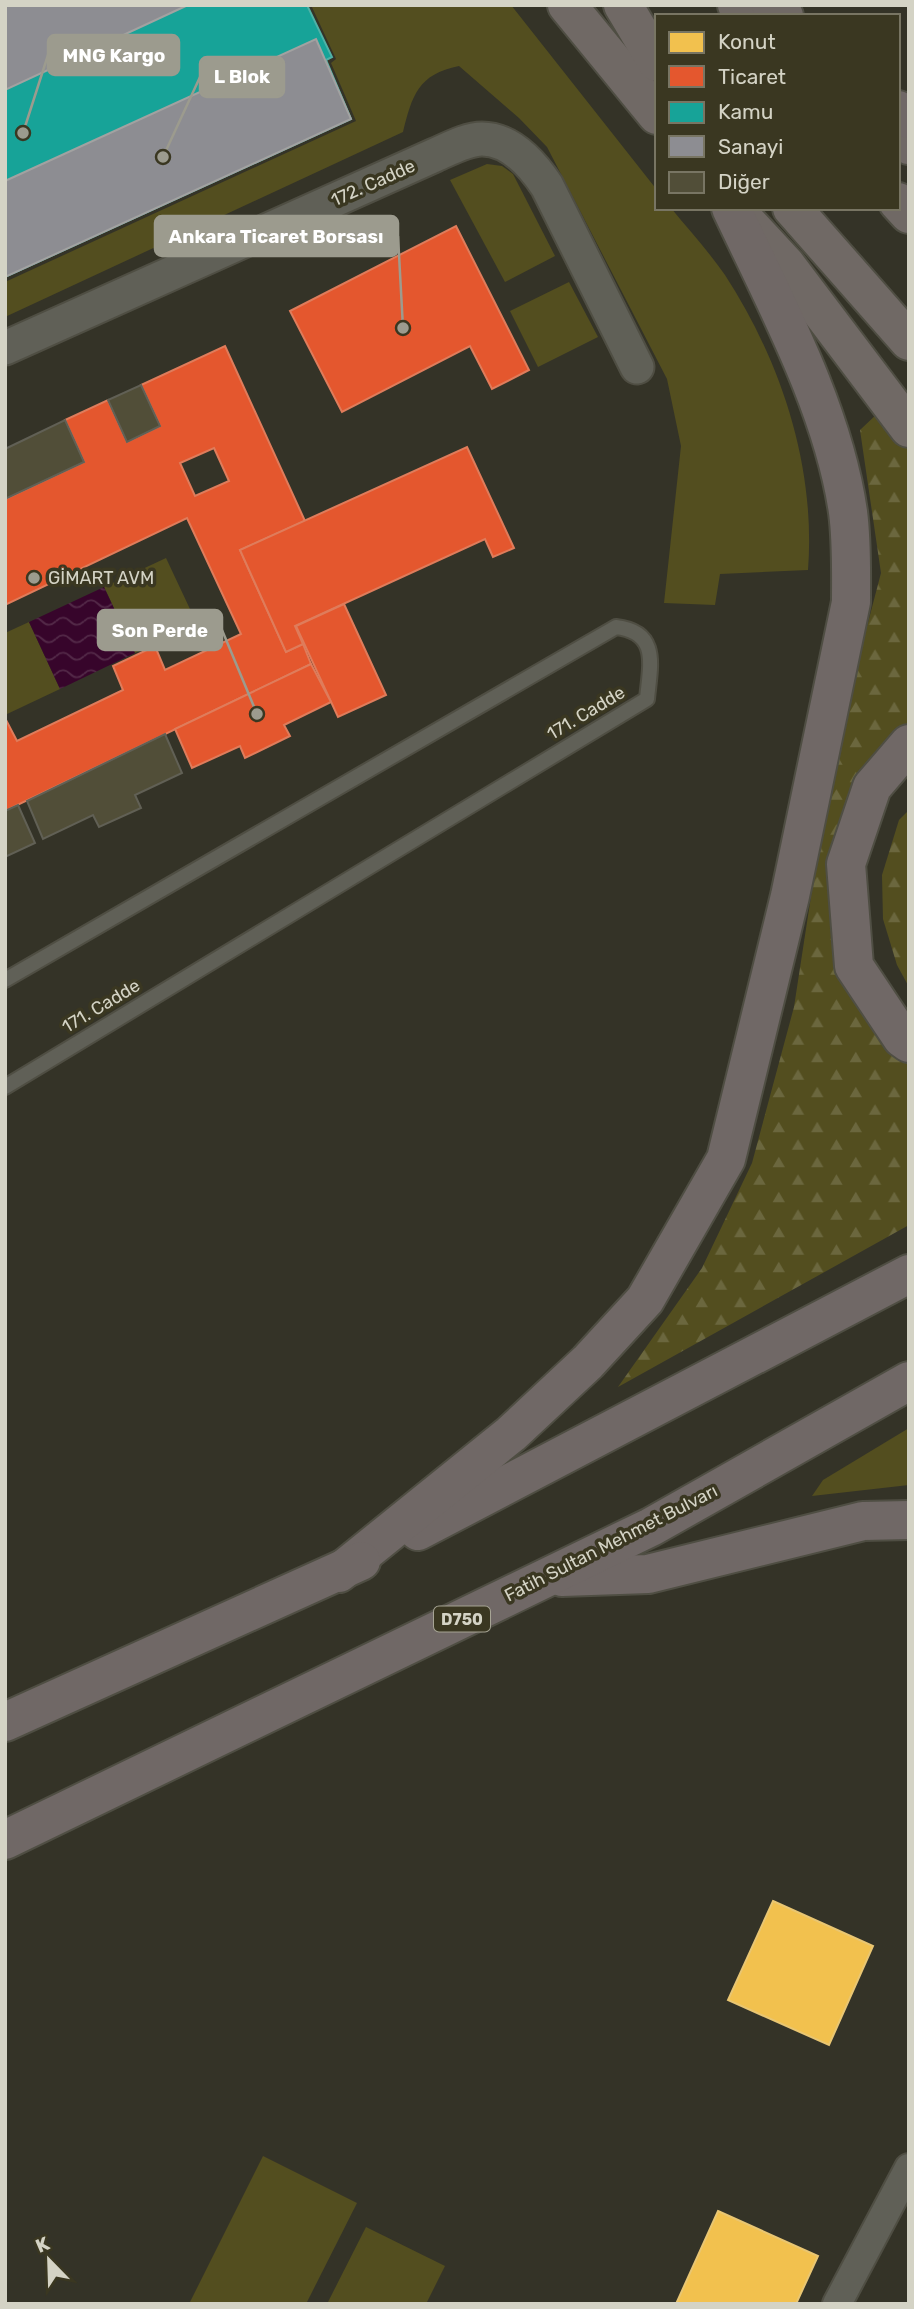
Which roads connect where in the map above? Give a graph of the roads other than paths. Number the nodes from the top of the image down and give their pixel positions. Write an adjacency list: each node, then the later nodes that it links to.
1 (567, 5): 8 (main road)
2 (575, 5): 7 (main road)
3 (623, 5): 6 (main road)
4 (630, 5): 5 (main road)
5 (655, 36)
6 (655, 59)
7 (655, 84)
8 (655, 113)
9 (733, 210): 23 (highway)
10 (734, 210): 15 (main road)
11 (794, 210): 12 (main road)
12 (909, 341)
13 (5, 348): 14 (street, 172. Cadde)
14 (637, 367)
15 (909, 428)
16 (909, 744): 18 (highway)
17 (5, 980): 19 (lane, 171. Cadde)
18 (909, 1043)
19 (5, 1087)
20 (904, 1277): 23 (highway)
21 (909, 1381): 24 (highway, Fatih Sultan Mehmet Bulvarı / D750)
22 (909, 1520): 24 (highway)
23 (339, 1573): 25 (highway)
24 (546, 1578): 26 (highway, Fatih Sultan Mehmet Bulvarı / D750)
25 (5, 1722)
26 (5, 1840)
27 (909, 2168): 28 (street)
28 (837, 2304)

